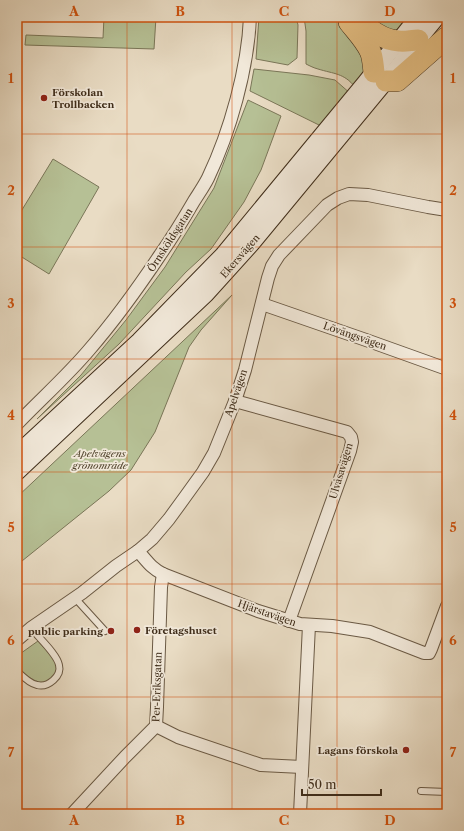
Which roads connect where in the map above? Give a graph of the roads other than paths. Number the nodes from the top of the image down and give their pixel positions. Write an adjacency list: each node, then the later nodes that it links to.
1 (250, 17): 13 (street, Örnsköldsgatan)
2 (345, 17): 8 (highway)
3 (355, 17): 7 (highway)
4 (418, 17): 7 (main road, Ekersvägen)
5 (437, 17): 7 (main road, Ekersvägen)
6 (447, 37): 8 (highway)
7 (408, 40): 8 (main road, Ekersvägen)
8 (375, 79): 14 (main road, Ekersvägen); 15 (main road, Ekersvägen)
9 (447, 210): 10 (street, Apelvägen)
10 (262, 304): 11 (street, Lövängsvägen); 12 (street, Apelvägen)
11 (447, 369)
12 (235, 401): 16 (street, Apelvägen); 20 (street, Ulvåsavägen)
13 (17, 424)
14 (17, 454)
15 (17, 472)
16 (138, 552): 17 (street, Hjärstavägen); 18 (street, Apelvägen)
17 (163, 574): 20 (street, Hjärstavägen); 26 (street, Per-Eriksgatan)
18 (75, 598): 22 (street, Apelvägen); 23 (lane)
19 (447, 606): 21 (street, Hjärstavägen)
20 (289, 621): 21 (street, Hjärstavägen)
21 (309, 625): 27 (street)
22 (31, 628): 24 (street, Apelvägen); 25 (lane)
23 (105, 631)
24 (17, 640)
25 (17, 671)
26 (156, 726): 27 (street); 30 (street, Per-Eriksgatan)
27 (302, 767): 31 (street)
28 (421, 791): 29 (lane)
29 (447, 792)
30 (72, 814)
31 (300, 814)

